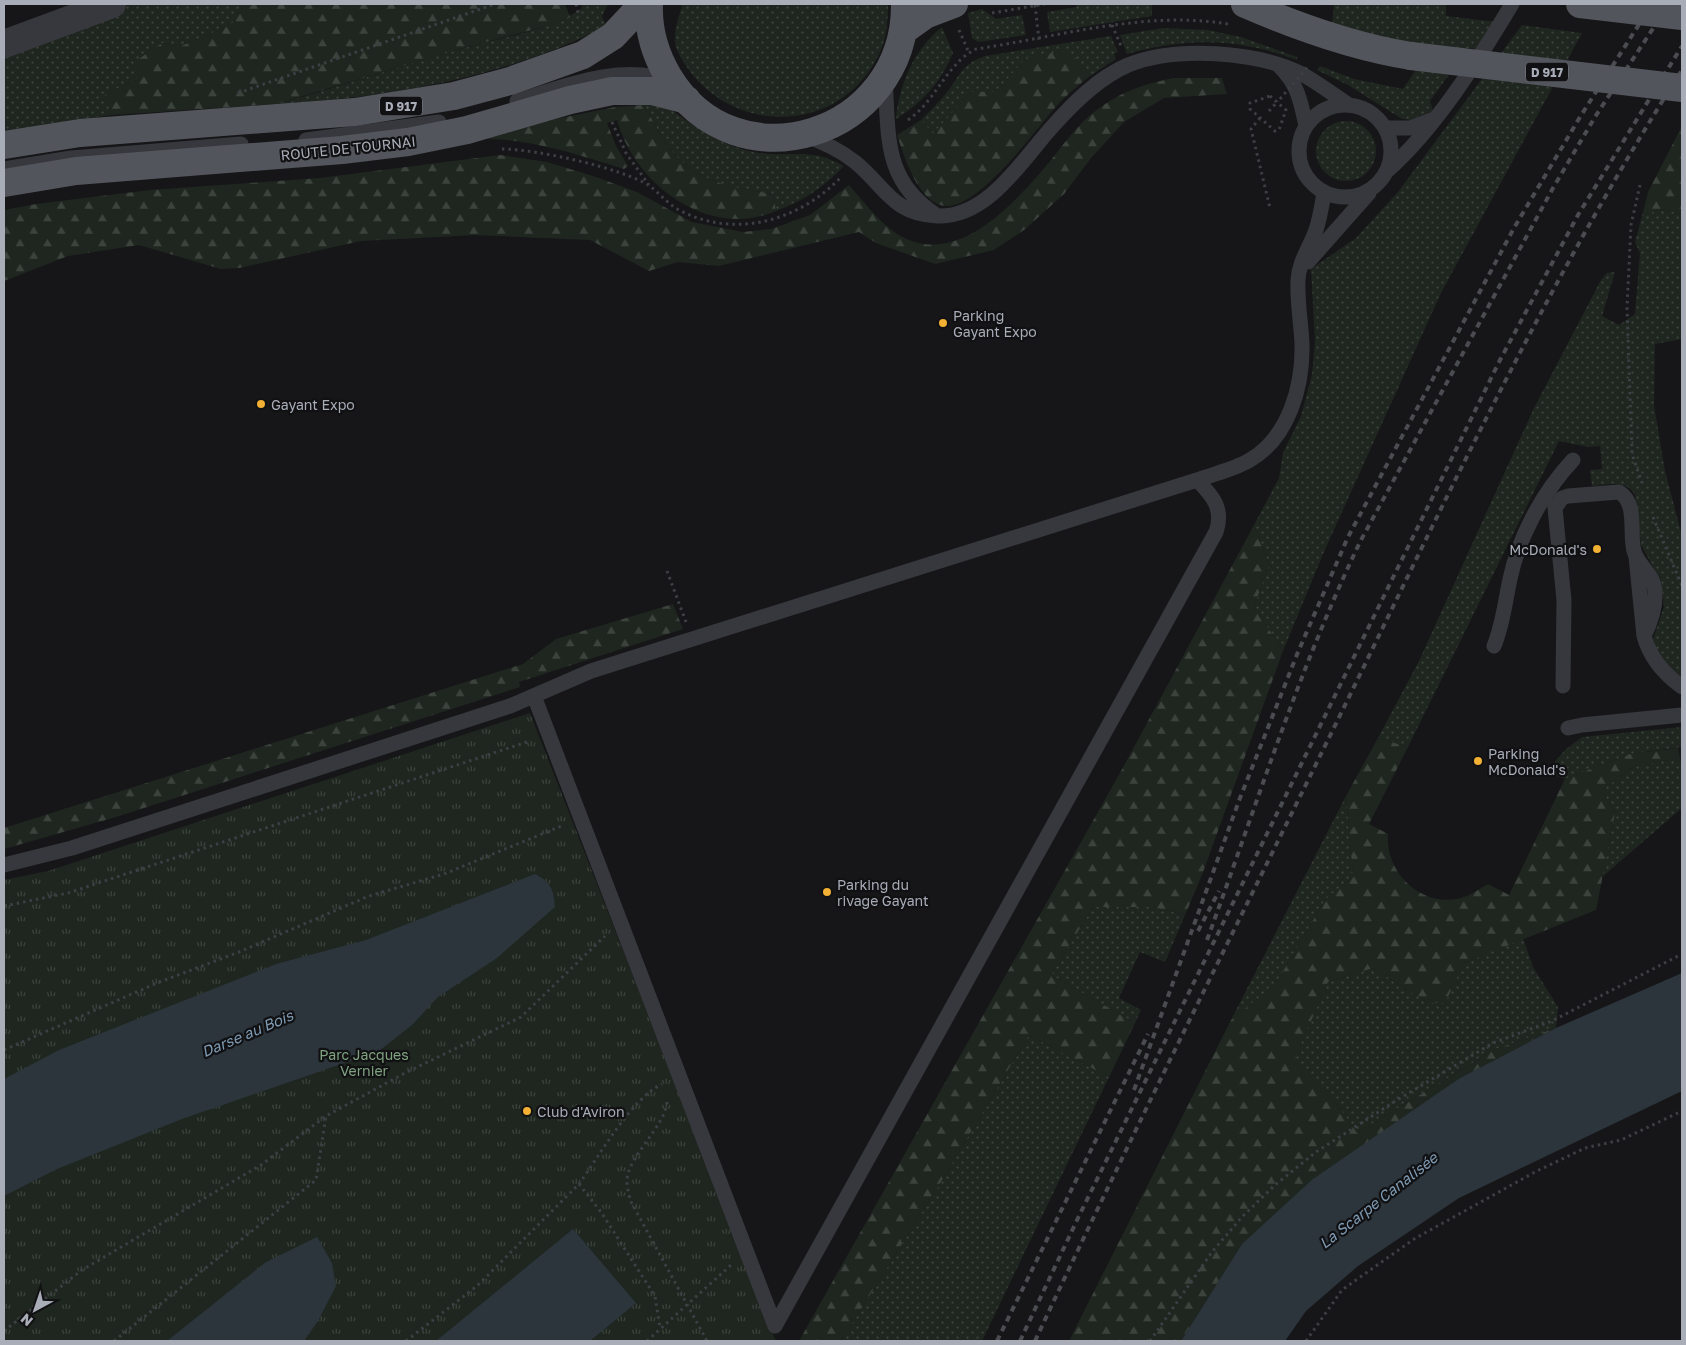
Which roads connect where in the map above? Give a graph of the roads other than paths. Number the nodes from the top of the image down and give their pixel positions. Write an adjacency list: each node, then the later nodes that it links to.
1 (112, 4): 10 (street)
2 (643, 4): 20 (main road, D 917)
3 (649, 4): 14 (main road)
4 (954, 4): 9 (main road)
5 (1245, 4): 13 (main road, D 917, bridge)
6 (1512, 4): 16 (lane)
7 (1580, 4): 8 (main road, bridge)
8 (1682, 16)
9 (905, 17): 12 (main road)
10 (4, 44)
11 (1279, 66): 15 (lane); 17 (lane); 26 (lane)
12 (885, 79): 19 (main road); 26 (lane)
13 (1682, 88)
14 (679, 91): 19 (main road); 21 (lane); 23 (main road, ROUTE DE TOURNAI)
15 (1350, 105): 17 (lane); 18 (lane)
16 (1434, 119): 18 (lane); 22 (lane)
17 (1306, 126): 25 (lane)
18 (1385, 128): 22 (lane)
19 (802, 135): 26 (lane)
20 (4, 145)
21 (4, 169)
22 (1387, 171): 24 (lane)
23 (4, 183)
24 (1374, 188): 25 (lane); 27 (lane)
25 (1324, 193): 27 (lane)
26 (937, 216)
27 (1298, 279): 29 (lane)
28 (1573, 460): 30 (lane)
29 (1197, 480): 33 (lane); 33 (lane)
30 (1494, 646)
31 (1563, 686): 32 (lane)
32 (1682, 687)
33 (534, 696): 36 (lane)
34 (1682, 715): 35 (lane)
35 (1568, 728)
36 (4, 865)

